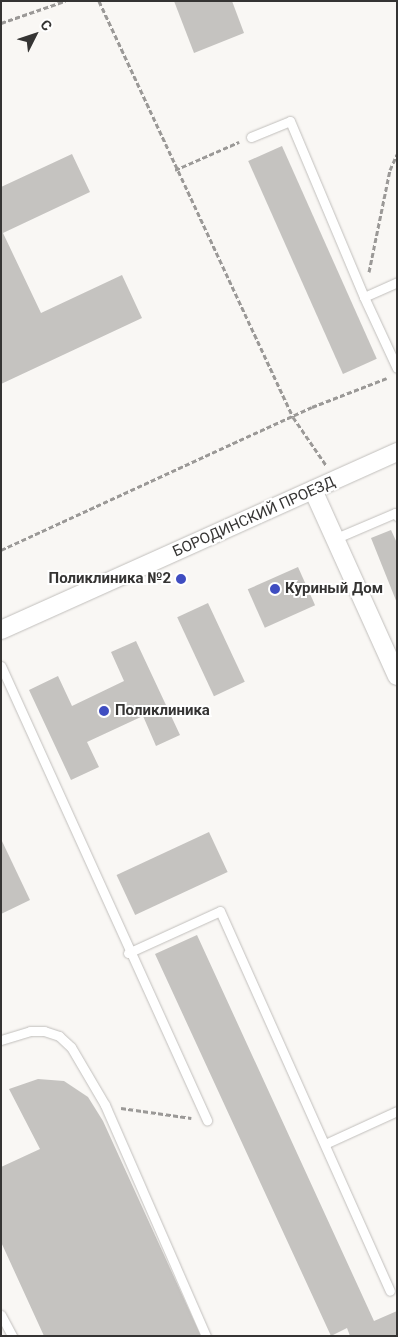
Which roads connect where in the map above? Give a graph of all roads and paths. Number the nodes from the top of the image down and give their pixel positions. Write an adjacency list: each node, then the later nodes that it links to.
1 (65, 1): 3 (path)
2 (99, 1): 6 (path)
3 (1, 23)
4 (250, 137): 6 (path); 8 (lane)
5 (397, 154): 8 (path)
6 (175, 170): 11 (path)
7 (397, 282): 8 (lane)
8 (364, 297): 9 (lane)
9 (397, 368)
10 (397, 375): 11 (path)
11 (294, 417): 13 (path); 17 (path)
12 (397, 452): 13 (street, БОРОДИНСКИЙ ПРОЕЗД)
13 (334, 480): 14 (street, БОРОДИНСКИЙ ПРОЕЗД)
14 (312, 490): 16 (street); 18 (street, БОРОДИНСКИЙ ПРОЕЗД)
15 (397, 516): 16 (lane)
16 (334, 539): 20 (street)
17 (1, 550)
18 (1, 630)
19 (1, 666): 21 (lane)
20 (397, 676)
21 (128, 953): 25 (lane); 26 (lane)
22 (1, 1040): 23 (lane)
23 (105, 1105): 25 (path); 30 (lane)
24 (397, 1112): 26 (lane)
25 (207, 1121)
26 (324, 1144): 27 (lane)
27 (390, 1291)
28 (1, 1315): 29 (lane)
29 (12, 1336)
30 (206, 1336)

